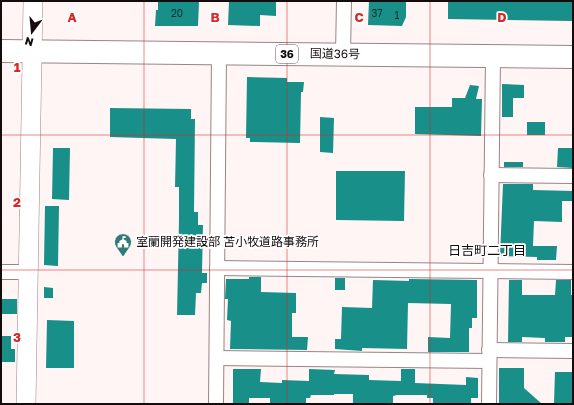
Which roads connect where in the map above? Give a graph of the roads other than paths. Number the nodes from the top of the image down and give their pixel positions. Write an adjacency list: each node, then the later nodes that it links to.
1 (33, 1): 4 (street)
2 (344, 1): 6 (street)
3 (1, 51): 4 (highway, 国道36号 / 36)
4 (32, 51): 5 (highway, 国道36号 / 36); 14 (street)
5 (219, 53): 6 (highway, 国道36号 / 36); 11 (street)
6 (343, 54): 7 (highway, 国道36号 / 36)
7 (492, 56): 8 (highway, 国道36号 / 36); 9 (street)
8 (573, 57)
9 (491, 175): 10 (street); 12 (street)
10 (573, 176)
11 (217, 268): 12 (street); 18 (street)
12 (489, 271): 15 (street); 17 (street)
13 (1, 272): 14 (street)
14 (28, 272): 19 (street)
15 (573, 272)
16 (573, 351): 17 (street)
17 (489, 355): 18 (street); 21 (street)
18 (217, 358): 20 (street)
19 (26, 404)
20 (216, 404)
21 (489, 404)

